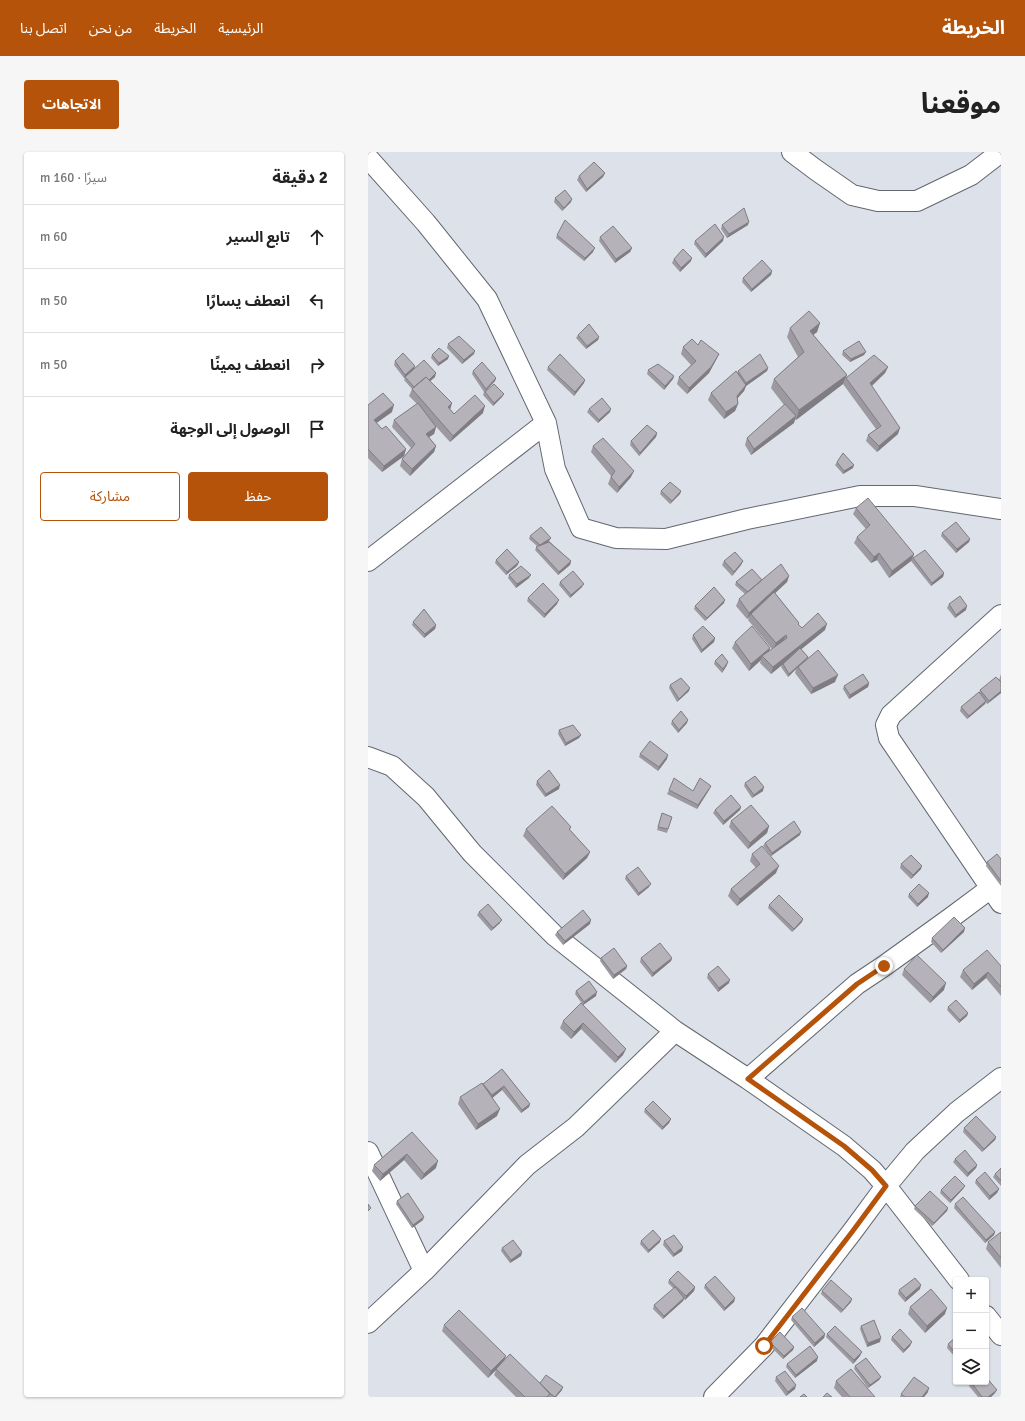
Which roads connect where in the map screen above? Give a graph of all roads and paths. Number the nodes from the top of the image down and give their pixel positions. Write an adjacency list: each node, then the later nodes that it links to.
1 (792, 152): 2 (street)
2 (1001, 152)
3 (368, 158): 4 (street)
4 (546, 423): 5 (street); 6 (street)
5 (999, 512)
6 (368, 561)
7 (1001, 615): 9 (street)
8 (368, 757): 10 (street)
9 (998, 889): 12 (street)
10 (675, 1031): 12 (street); 15 (street)
11 (1001, 1078): 14 (street)
12 (748, 1079): 14 (street)
13 (368, 1152): 15 (street)
14 (886, 1186): 16 (street); 20 (street)
15 (424, 1271): 18 (street)
16 (956, 1277)
17 (989, 1320): 19 (street)
18 (368, 1323)
19 (1001, 1335)
20 (714, 1397)

